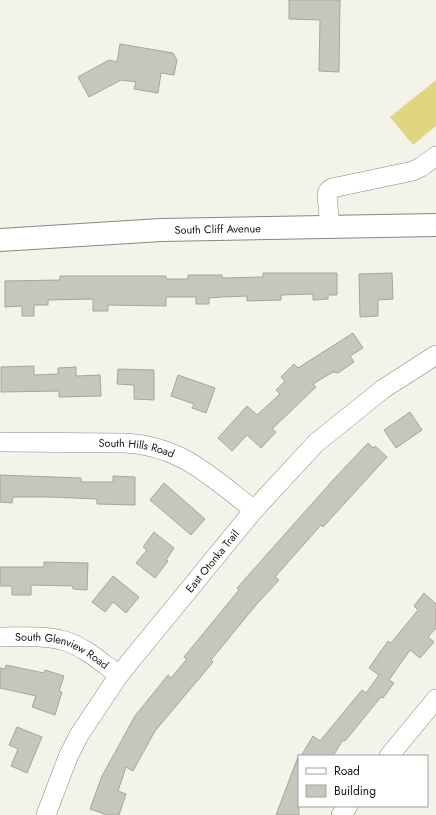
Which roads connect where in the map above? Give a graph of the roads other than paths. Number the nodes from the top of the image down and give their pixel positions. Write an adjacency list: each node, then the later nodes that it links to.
1 (436, 156): 3 (street)
2 (436, 225): 3 (main road, South Cliff Avenue)
3 (330, 227): 4 (main road, South Cliff Avenue)
4 (0, 240)
5 (433, 361): 7 (street, East Otonka Trail)
6 (0, 442): 7 (street, South Hills Road)
7 (254, 510): 9 (street, East Otonka Trail)
8 (0, 637): 9 (street, South Glenview Road)
9 (120, 675): 13 (street, East Otonka Trail)
10 (436, 699): 11 (street)
11 (390, 755)
12 (347, 807): 14 (street)
13 (46, 815)
14 (341, 815)

